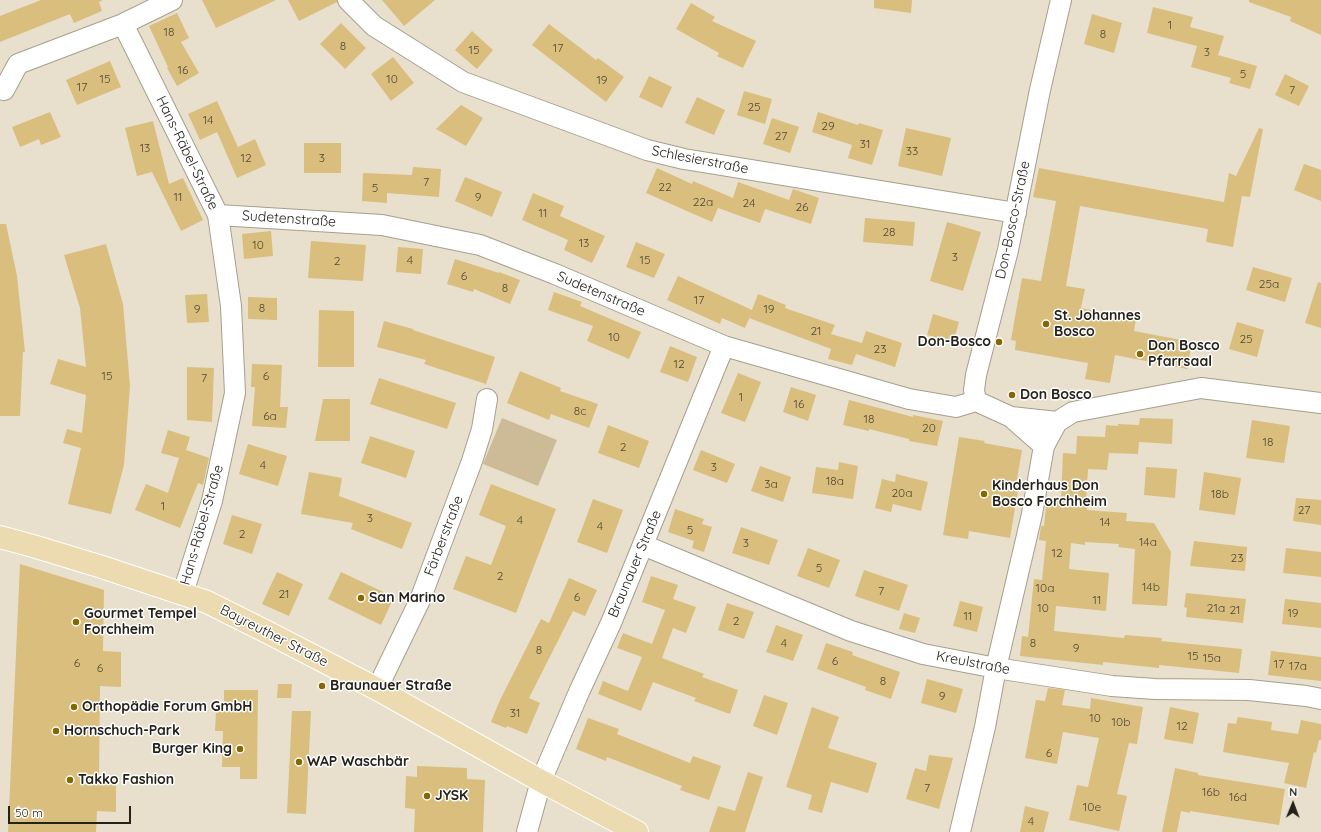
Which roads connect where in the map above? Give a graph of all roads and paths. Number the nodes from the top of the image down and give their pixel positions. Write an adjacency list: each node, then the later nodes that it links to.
1 (172, 0): 4 (street)
2 (348, 0): 6 (street, Schlesierstraße)
3 (1061, 0): 6 (street, Don-Bosco-Straße)
4 (123, 24): 5 (street); 7 (street, Hans-Räbel-Straße)
5 (4, 90)
6 (1016, 212): 10 (street, Don-Bosco-Straße)
7 (218, 215): 8 (street, Sudetenstraße); 17 (street, Hans-Räbel-Straße)
8 (724, 346): 10 (street, Sudetenstraße); 16 (street, Braunauer Straße)
9 (487, 399): 19 (street, Färberstraße)
10 (976, 402): 12 (street)
11 (1321, 404): 13 (street)
12 (1011, 417): 13 (street); 14 (street)
13 (1057, 422): 14 (street)
14 (1044, 446): 18 (street)
15 (0, 537): 17 (main road, Bayreuther Straße)
16 (643, 545): 18 (street, Kreulstraße); 21 (street, Braunauer Straße)
17 (182, 593): 19 (main road, Bayreuther Straße)
18 (996, 668): 20 (street, Kreulstraße); 24 (street)
19 (377, 689): 21 (main road, Bayreuther Straße)
20 (1321, 699)
21 (541, 781): 22 (street, Braunauer Straße); 23 (main road, Bayreuther Straße)
22 (527, 832)
23 (637, 832)
24 (960, 832)

